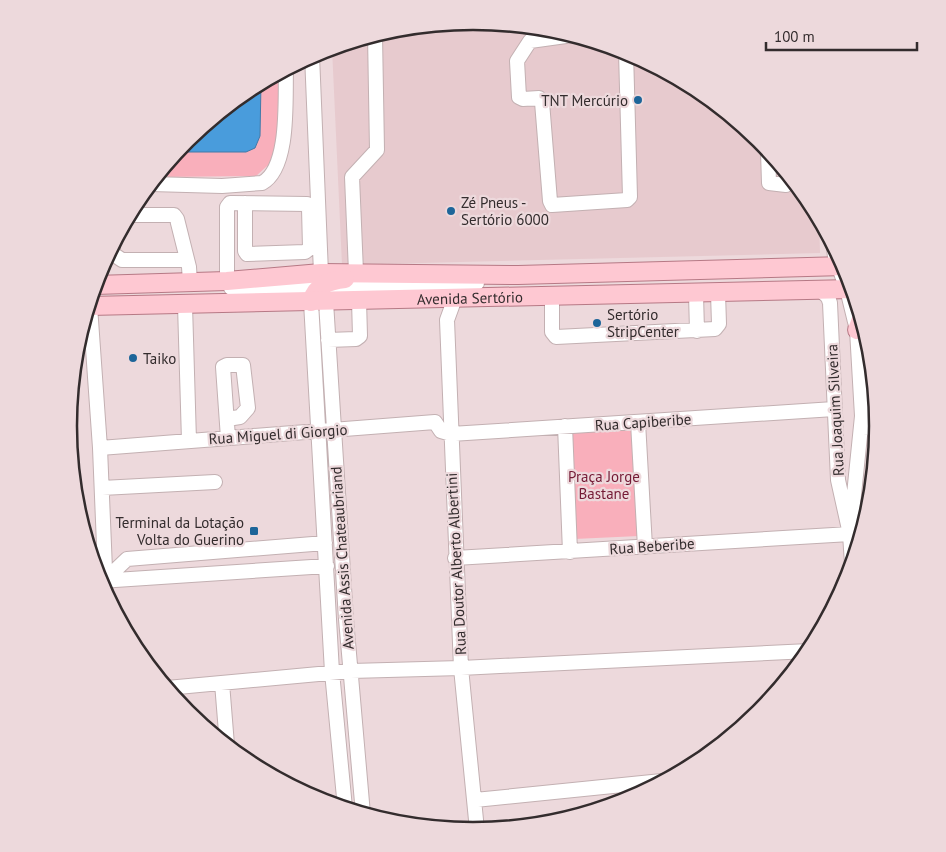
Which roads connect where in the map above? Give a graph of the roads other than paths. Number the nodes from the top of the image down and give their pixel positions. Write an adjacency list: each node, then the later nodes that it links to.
1 (551, 38): 3 (street)
2 (375, 42): 13 (street)
3 (626, 61)
4 (312, 64): 22 (street)
5 (285, 78): 7 (street)
6 (768, 162): 8 (street)
7 (160, 184)
8 (786, 185)
9 (245, 203): 9 (street); 18 (street)
10 (138, 215): 12 (street)
11 (116, 256): 12 (street)
12 (187, 260): 19 (street)
13 (356, 272): 14 (main road, Avenida Sertório); 22 (main road, Avenida Sertório)
14 (387, 275): 16 (main road, Avenida Sertório); 22 (main road)
15 (840, 277): 22 (street)
16 (840, 277)
17 (841, 279): 21 (main road, Avenida Sertório)
18 (227, 281): 19 (main road, Avenida Sertório); 22 (main road, Avenida Sertório)
19 (190, 282): 20 (main road, Avenida Sertório)
20 (103, 285)
21 (819, 290): 23 (main road, Avenida Sertório); 35 (street, Rua Joaquim Silveira)
22 (318, 292): 27 (street); 29 (main road, Avenida Sertório); 30 (main road, Avenida Sertório); 33 (street, Avenida Assis Chateaubriand); 43 (street, Avenida Assis Chateaubriand)
23 (718, 293): 24 (main road, Avenida Sertório); 32 (street)
24 (696, 294): 25 (main road, Avenida Sertório); 32 (street)
25 (552, 296): 26 (main road, Avenida Sertório); 32 (street)
26 (455, 298): 29 (main road, Avenida Sertório); 44 (street, Rua Doutor Alberto Albertini)
27 (98, 300)
28 (98, 300): 30 (main road, Avenida Sertório)
29 (360, 300): 33 (street)
30 (184, 305): 46 (street)
31 (92, 318): 47 (street)
32 (696, 331)
33 (328, 340): 42 (street, Avenida Assis Chateaubriand)
34 (860, 343): 39 (street, Rua Joaquim Silveira)
35 (834, 409): 38 (street, Rua Capiberibe); 50 (street, Rua Joaquim Silveira)
36 (227, 419): 45 (street)
37 (869, 420): 39 (street)
38 (638, 422): 41 (street, Rua Capiberibe); 53 (street)
39 (863, 422): 40 (street); 50 (street, Rua Joaquim Silveira)
40 (869, 424)
41 (565, 426): 44 (street, Rua Capiberibe); 54 (street)
42 (333, 430): 43 (street, Rua Miguel di Giorgio); 44 (street, Rua Miguel di Giorgio); 62 (street, Avenida Assis Chateaubriand)
43 (318, 431): 45 (street, Rua Miguel di Giorgio); 51 (street, Avenida Assis Chateaubriand)
44 (451, 434): 56 (street, Rua Doutor Alberto Albertini)
45 (228, 438): 46 (street, Rua Miguel di Giorgio)
46 (189, 441): 47 (street, Rua Miguel di Giorgio)
47 (100, 448): 49 (street)
48 (215, 482): 49 (street)
49 (102, 488): 57 (street)
50 (850, 534): 52 (street, Rua Joaquim Silveira); 53 (street, Rua Beberibe)
51 (325, 543): 55 (street); 58 (street, Avenida Assis Chateaubriand)
52 (851, 543)
53 (645, 547): 54 (street, Rua Beberibe)
54 (570, 552): 56 (street, Rua Beberibe)
55 (212, 553): 59 (street); 60 (street)
56 (455, 558): 65 (street, Rua Doutor Alberto Albertini)
57 (103, 566)
58 (327, 566): 59 (street); 63 (street, Avenida Assis Chateaubriand)
59 (214, 574): 61 (street)
60 (108, 580)
61 (110, 584)
62 (346, 619): 63 (street); 66 (street, Avenida Assis Chateaubriand)
63 (330, 620): 67 (street, Avenida Assis Chateaubriand)
64 (798, 652): 65 (street)
65 (461, 668): 66 (street); 73 (street, Rua Doutor Alberto Albertini)
66 (351, 671): 67 (street); 74 (street, Avenida Assis Chateaubriand)
67 (332, 672): 68 (street); 72 (street, Avenida Assis Chateaubriand)
68 (222, 682): 69 (street); 70 (street)
69 (175, 687)
70 (226, 735)
71 (642, 784): 73 (street)
72 (344, 800)
73 (475, 800): 75 (street, Rua Doutor Alberto Albertini)
74 (362, 806)
75 (476, 822)

